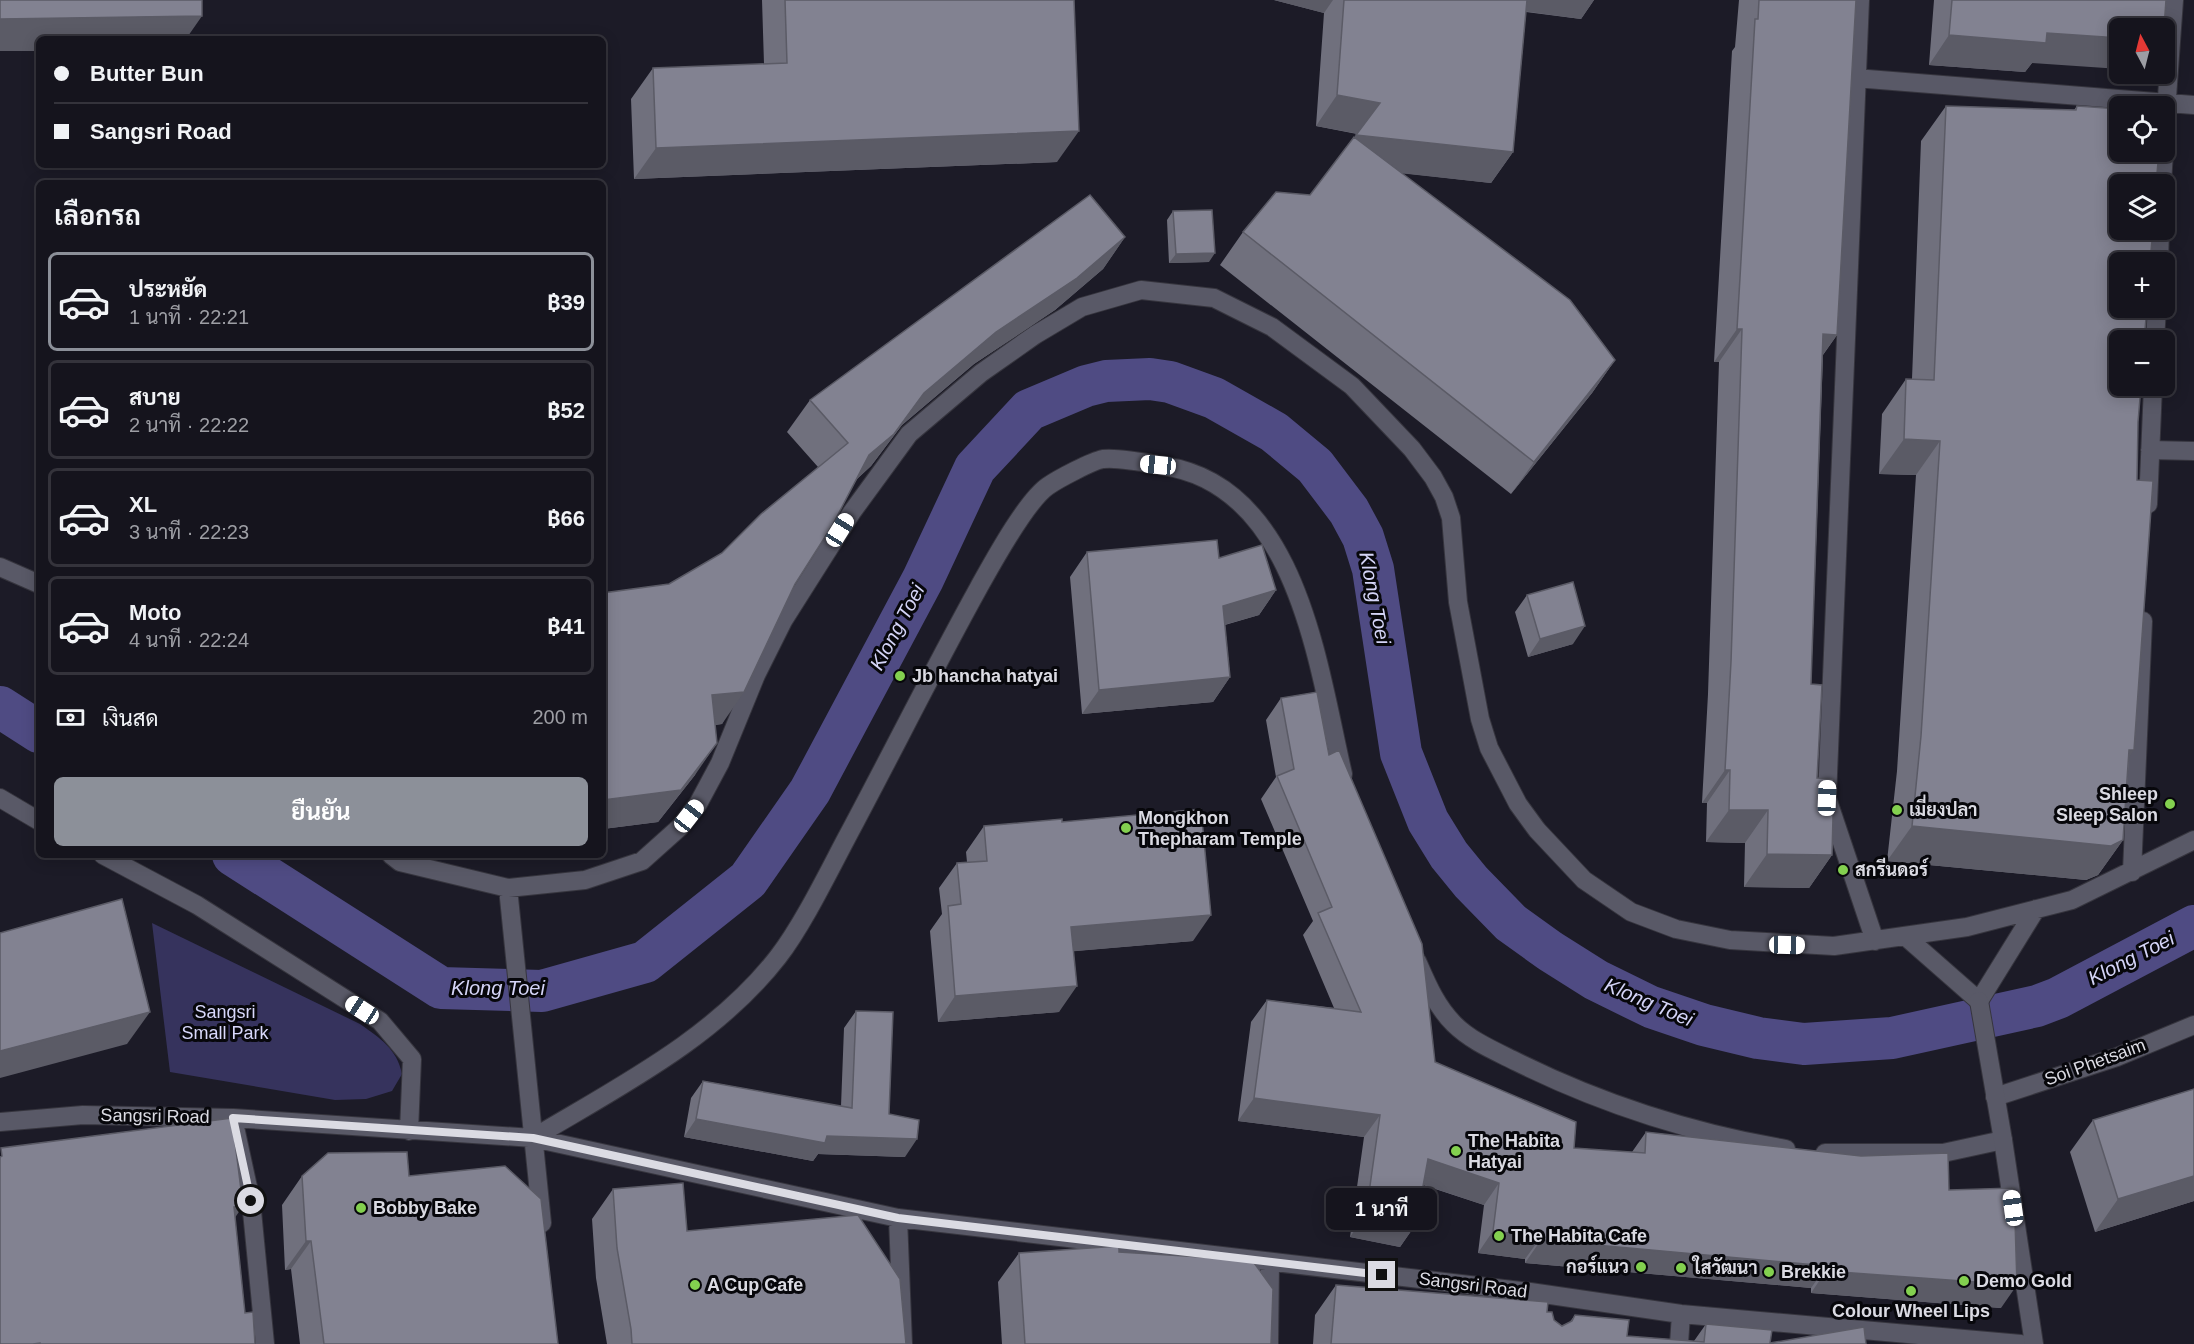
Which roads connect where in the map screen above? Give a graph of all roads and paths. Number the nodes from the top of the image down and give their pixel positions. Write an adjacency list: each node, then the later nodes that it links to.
1 (1860, 0): 3 (street)
2 (2174, 0): 4 (street)
3 (1855, 78): 5 (street); 26 (street)
4 (2167, 96)
5 (2109, 99)
6 (2175, 104): 7 (street)
7 (2194, 105)
8 (2153, 396): 9 (street)
9 (2150, 450): 10 (street); 11 (street)
10 (2194, 451)
11 (2147, 520)
12 (0, 567): 13 (street)
13 (36, 583)
14 (2143, 603): 21 (street)
15 (1346, 787): 33 (street)
16 (0, 798): 17 (street)
17 (36, 819)
18 (2194, 840): 21 (street)
19 (109, 858): 32 (street)
20 (395, 858): 22 (street)
21 (2132, 872): 23 (street)
22 (508, 888): 26 (street); 33 (street)
23 (2036, 909): 24 (street); 27 (street)
24 (1905, 936): 26 (street); 27 (street)
25 (1408, 941): 34 (street)
26 (1875, 941)
27 (1979, 1001): 29 (street)
28 (2194, 1024): 29 (street, Soi Phetsaim)
29 (1995, 1097): 34 (street)
30 (233, 1118): 31 (street, Sangsri Road); 32 (street, Sangsri Road); 42 (street)
31 (0, 1122)
32 (410, 1131): 33 (street, Sangsri Road)
33 (533, 1138): 35 (street, Sangsri Road); 36 (street)
34 (2003, 1140): 47 (street)
35 (898, 1218): 37 (street, Sangsri Road); 43 (street)
36 (544, 1241)
37 (1270, 1263): 38 (street, Sangsri Road); 44 (street)
38 (1546, 1294): 39 (street); 40 (street, Sangsri Road)
39 (1545, 1314)
40 (1681, 1314): 41 (street, Sangsri Road); 45 (street)
41 (1848, 1337): 46 (street, Sangsri Road)
42 (265, 1344)
43 (903, 1344)
44 (1269, 1344)
45 (1679, 1344)
46 (2021, 1344)
47 (2034, 1344)

